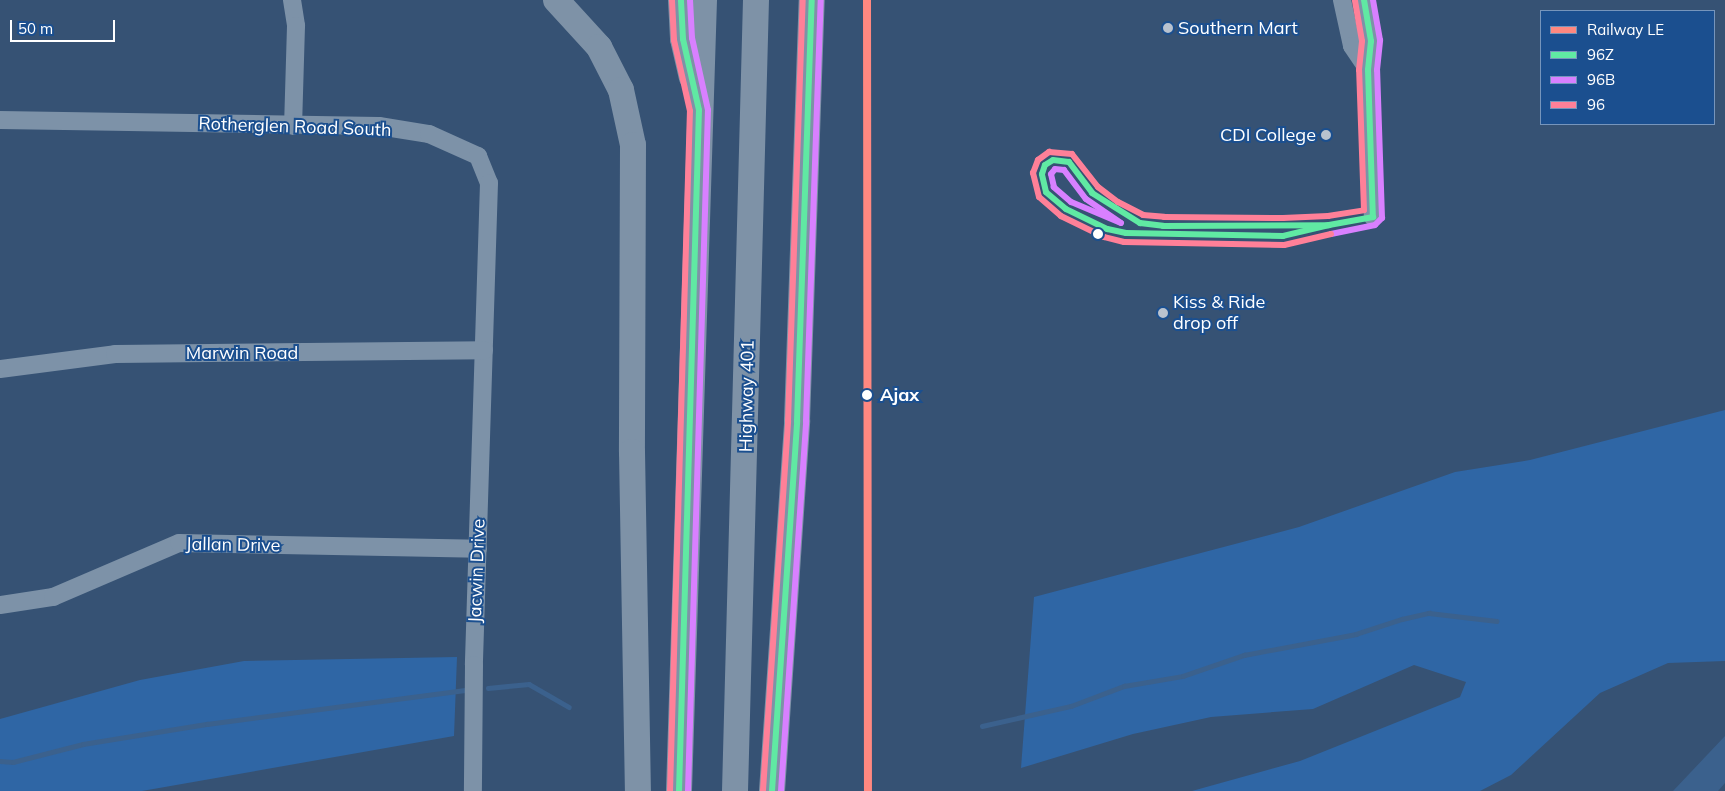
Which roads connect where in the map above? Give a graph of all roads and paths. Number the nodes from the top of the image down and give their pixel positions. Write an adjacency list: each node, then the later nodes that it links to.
1 (292, 0): 12 (street)
2 (556, 0): 19 (highway)
3 (681, 0): 10 (highway)
4 (704, 0): 10 (highway)
5 (756, 0): 21 (highway, Highway 401)
6 (812, 0): 22 (highway)
7 (1342, 0): 9 (street)
8 (1364, 0): 9 (street)
9 (1368, 70): 13 (street)
10 (699, 110): 20 (highway)
11 (0, 120): 12 (street, Rotherglen Road South)
12 (293, 126): 14 (street, Rotherglen Road South)
13 (1373, 217)
14 (484, 350): 15 (street, Marwin Road); 16 (street, Jacwin Drive)
15 (0, 369)
16 (478, 549): 17 (street, Jallan Drive); 18 (street, Jacwin Drive)
17 (0, 606)
18 (474, 791)
19 (638, 791)
20 (679, 791)
21 (735, 791)
22 (772, 791)

